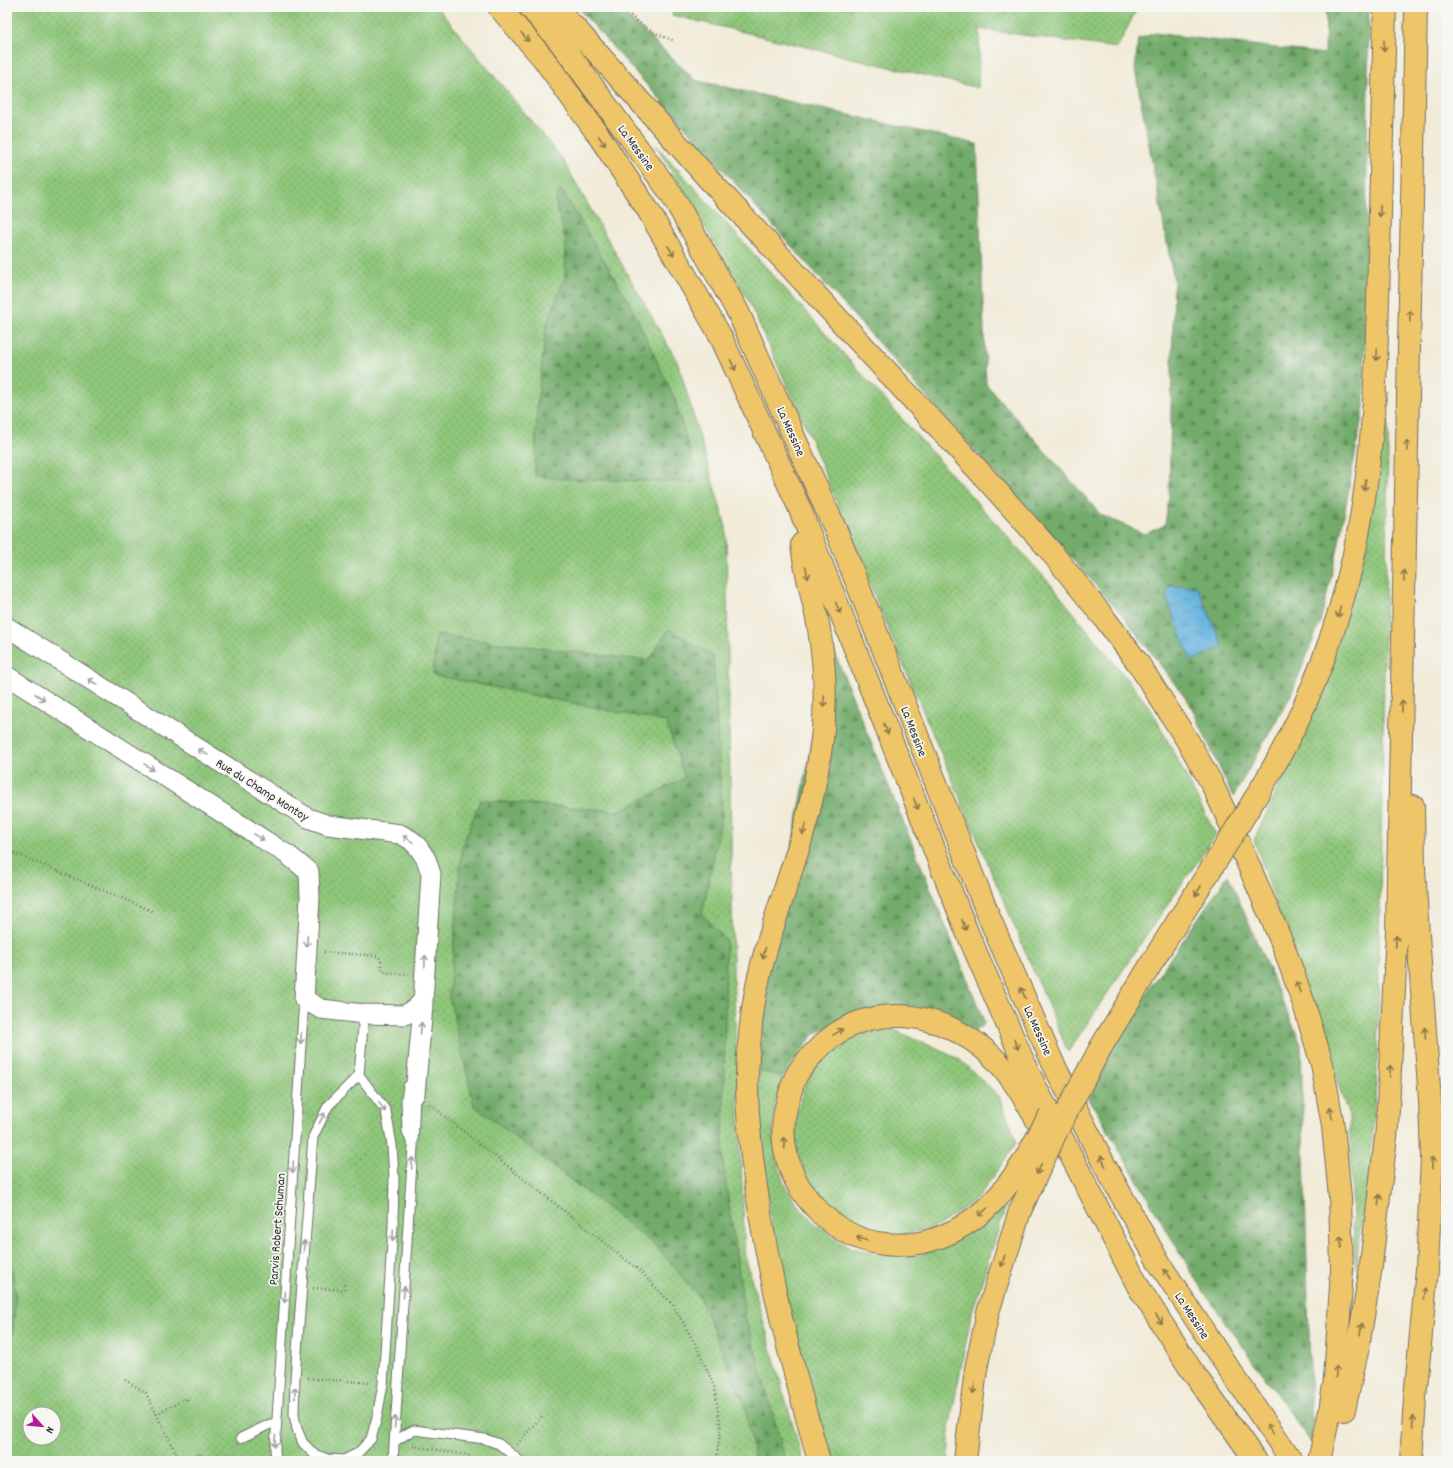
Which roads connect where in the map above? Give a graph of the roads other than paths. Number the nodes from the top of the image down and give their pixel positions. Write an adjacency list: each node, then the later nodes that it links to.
1 (499, 7): 6 (highway, La Messine, one-way to 6)
2 (530, 7): 29 (highway, La Messine, one-way to 2)
3 (555, 7): 19 (highway, one-way to 3)
4 (1385, 7): 13 (highway, one-way to 13, bridge)
5 (1416, 7): 9 (highway, one-way to 5)
6 (798, 507): 18 (highway, La Messine, one-way to 18); 26 (highway, one-way to 26)
7 (7, 627): 11 (street, Rue du Champ Montoy, one-way to 7)
8 (7, 676): 10 (street, one-way to 10)
9 (1401, 744): 19 (highway, one-way to 9); 32 (highway, one-way to 9)
10 (304, 999): 12 (street); 20 (lane, Parvis Robert Schuman, one-way to 20)
11 (423, 1000): 12 (street); 14 (street, Rue du Champ Montoy, one-way to 11)
12 (364, 1014): 15 (lane)
13 (1099, 1040): 18 (highway, one-way to 18, bridge); 27 (highway, one-way to 27, bridge)
14 (418, 1056): 16 (street, Rue du Champ Montoy); 17 (lane)
15 (359, 1076): 15 (lane, one-way to 15)
16 (422, 1099): 17 (lane)
17 (413, 1147): 22 (lane, one-way to 17)
18 (1138, 1286): 28 (highway, La Messine, one-way to 28)
19 (1336, 1416): 30 (highway); 31 (highway)
20 (276, 1424): 21 (lane); 23 (lane, Parvis Robert Schuman, one-way to 23)
21 (241, 1438)
22 (394, 1442): 24 (lane); 25 (lane)
23 (276, 1461)
24 (393, 1461)
25 (520, 1461)
26 (819, 1461)
27 (965, 1461)
28 (1256, 1461)
29 (1292, 1461)
30 (1319, 1461)
31 (1331, 1461)
32 (1411, 1461)

